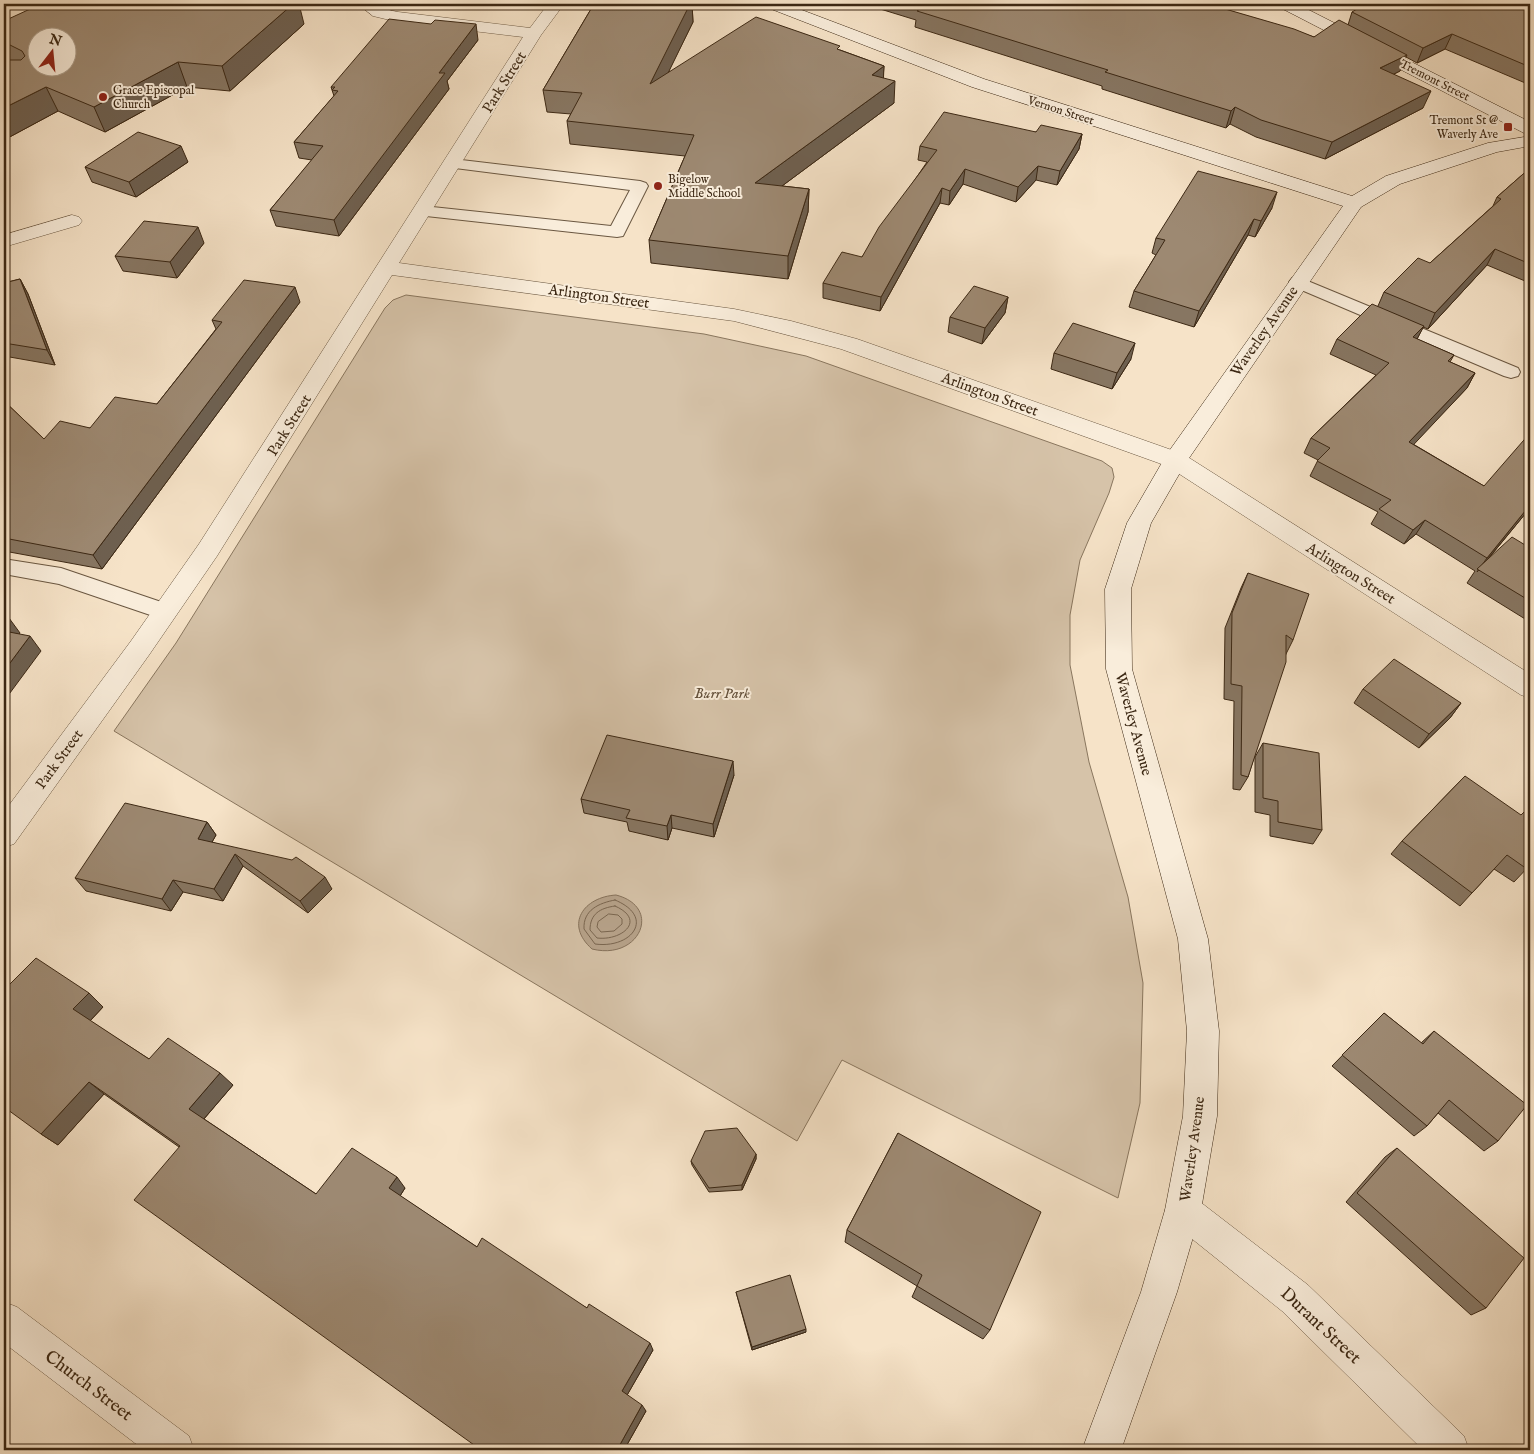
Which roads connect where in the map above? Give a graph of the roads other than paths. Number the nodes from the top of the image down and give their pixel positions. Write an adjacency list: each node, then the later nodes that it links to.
1 (366, 4): 5 (street)
2 (556, 4): 5 (street, Park Street)
3 (772, 4): 9 (street, Vernon Street)
4 (1285, 4): 6 (street, Tremont Street)
5 (534, 33): 8 (street, Park Street)
6 (1530, 129)
7 (1530, 141): 9 (street, Waverley Avenue)
8 (453, 164): 10 (street, Park Street); 10 (lane)
9 (1354, 203): 14 (street, Waverley Avenue)
10 (423, 211): 13 (street, Park Street)
11 (72, 221): 12 (street)
12 (4, 241)
13 (388, 268): 16 (street, Arlington Street); 18 (street, Park Street)
14 (1298, 282): 15 (lane); 16 (street, Waverley Avenue)
15 (1511, 372)
16 (1175, 460): 19 (street, Arlington Street); 21 (street, Waverley Avenue)
17 (10, 568): 18 (lane)
18 (165, 612): 20 (street, Park Street)
19 (1530, 687)
20 (4, 835)
21 (1183, 1210): 24 (street, Waverley Avenue); 25 (street, Durant Street)
22 (4, 1320): 23 (street, Church Street)
23 (175, 1450)
24 (1102, 1450)
25 (1450, 1450)

